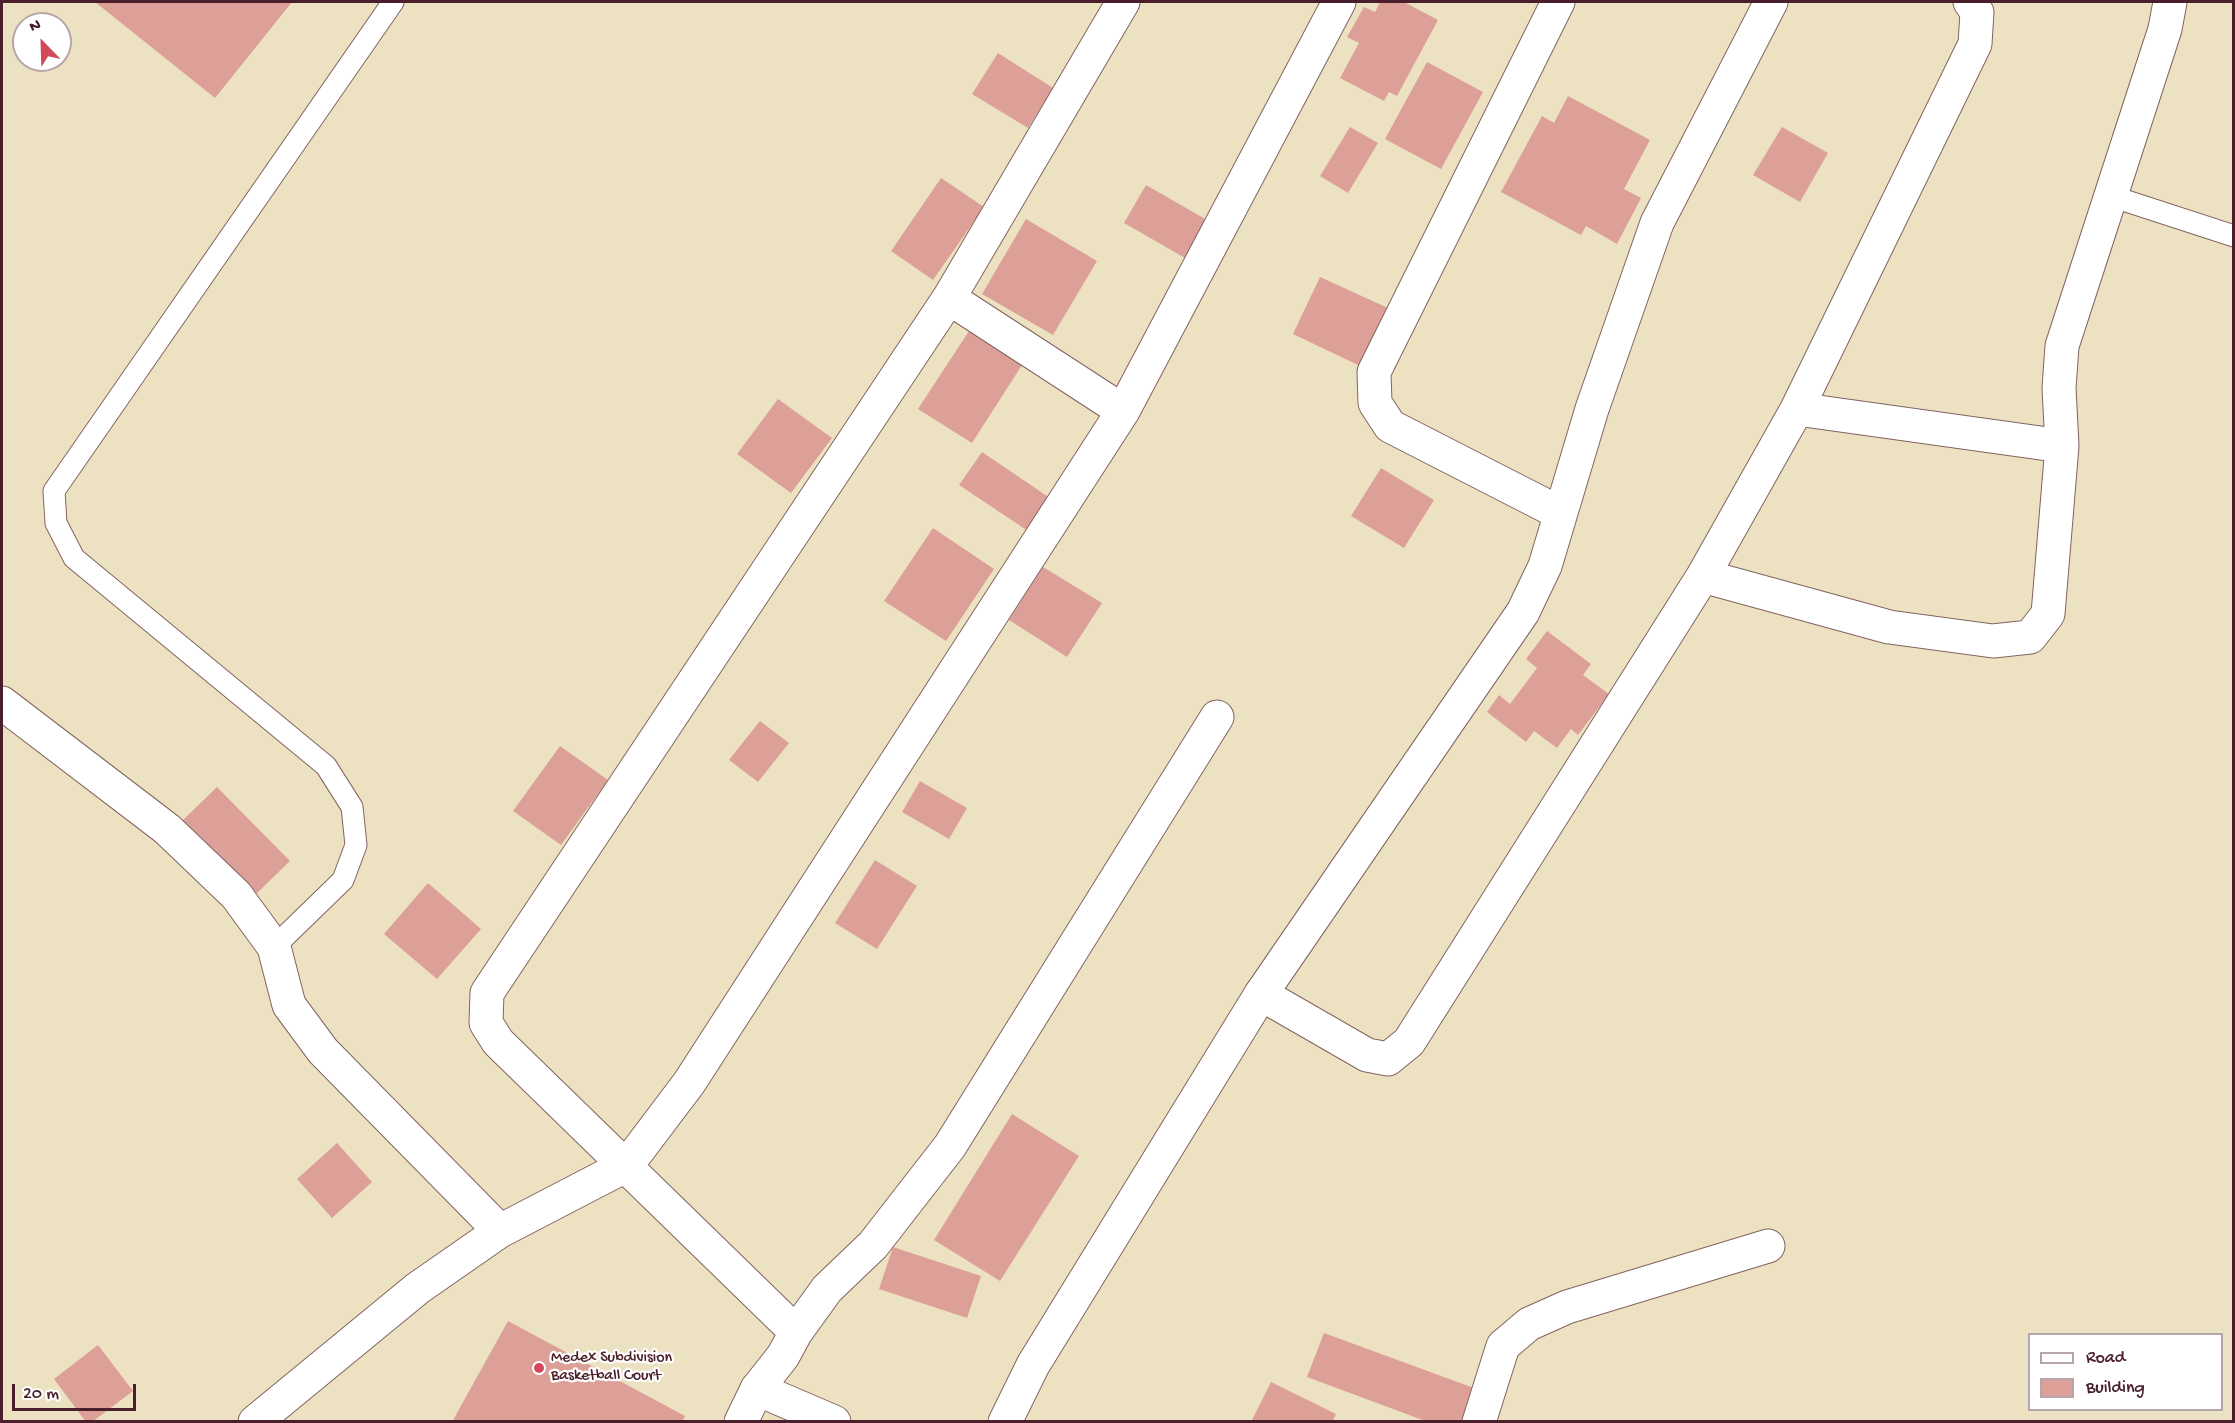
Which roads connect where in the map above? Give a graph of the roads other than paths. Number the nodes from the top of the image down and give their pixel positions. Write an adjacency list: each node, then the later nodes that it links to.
1 (393, 2): 18 (lane)
2 (1123, 2): 10 (street)
3 (1339, 2): 12 (street)
4 (1558, 2): 14 (street)
5 (1771, 2): 14 (street)
6 (1970, 2): 11 (street)
7 (2170, 2): 8 (street)
8 (2111, 196): 9 (lane); 13 (street)
9 (2234, 236)
10 (949, 298): 12 (street); 20 (street)
11 (1797, 409): 13 (street); 15 (street)
12 (1123, 411): 20 (street)
13 (2062, 446): 15 (street)
14 (1560, 513): 19 (street)
15 (1703, 576): 19 (street)
16 (2, 704): 18 (street)
17 (1217, 717): 23 (street)
18 (274, 946): 21 (street)
19 (1262, 994): 28 (street)
20 (627, 1165): 21 (street); 23 (street)
21 (500, 1231): 25 (street)
22 (1768, 1246): 29 (street)
23 (790, 1344): 24 (street)
24 (774, 1404): 26 (street); 27 (street)
25 (255, 1422)
26 (741, 1422)
27 (834, 1422)
28 (1005, 1422)
29 (1479, 1422)

